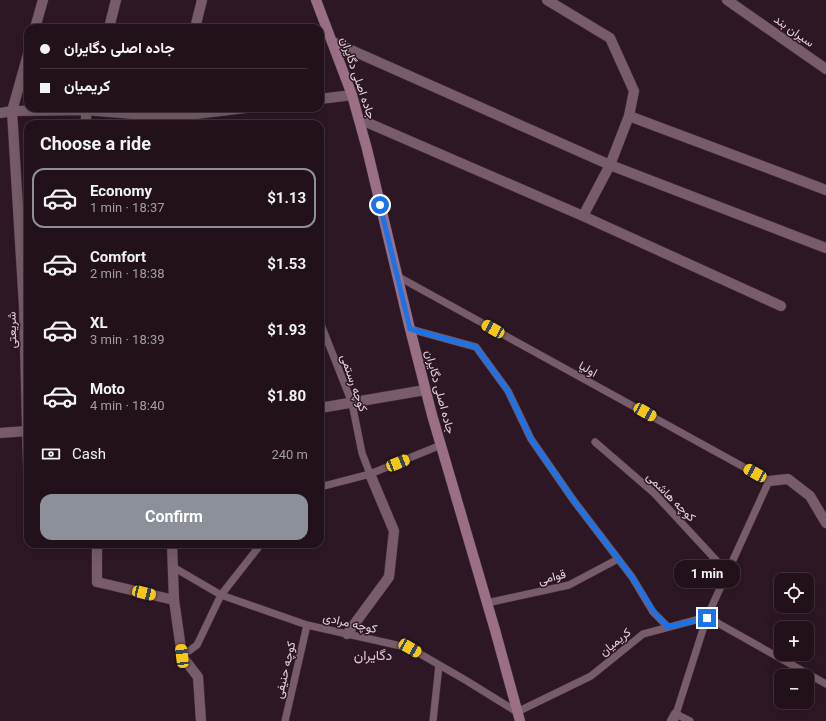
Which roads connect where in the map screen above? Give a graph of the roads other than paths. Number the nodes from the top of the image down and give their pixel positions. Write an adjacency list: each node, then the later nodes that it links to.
1 (43, 0): 7 (street)
2 (116, 0): 8 (street)
3 (202, 0): 9 (street)
4 (316, 0): 10 (street, جاده اصلی دگایران)
5 (547, 0): 21 (street)
6 (727, 0): 12 (street, سیران بند)
7 (36, 24)
8 (110, 24)
9 (195, 24)
10 (333, 42): 13 (street, جاده اصلی دگایران); 23 (street)
11 (24, 68): 15 (street, شریعتی)
12 (826, 69)
13 (352, 95): 14 (street); 22 (street, جاده اصلی دگایران)
14 (324, 98)
15 (12, 111): 16 (street); 19 (street); 28 (street, شریعتی)
16 (24, 111)
17 (122, 112): 20 (street)
18 (208, 112): 20 (street)
19 (0, 113)
20 (171, 116)
21 (629, 116): 23 (street); 24 (street)
22 (358, 119): 25 (street); 27 (street, جاده اصلی دگایران)
23 (610, 165): 25 (street); 26 (street)
24 (826, 190)
25 (583, 216): 29 (street)
26 (826, 248)
27 (397, 276): 30 (street, جاده اصلی دگایران); 40 (lane, اولیا)
28 (24, 306)
29 (781, 306)
30 (410, 329): 32 (street, جاده اصلی دگایران); 46 (lane)
31 (324, 332): 33 (lane, کوچه رستمی)
32 (425, 390): 33 (street); 38 (street, جاده اصلی دگایران)
33 (352, 403): 34 (street); 39 (lane, کوچه رستمی)
34 (324, 407)
35 (24, 431): 36 (street)
36 (0, 433)
37 (595, 442): 48 (lane, کوچه هاشمی)
38 (441, 445): 39 (lane); 51 (street, جاده اصلی دگایران)
39 (370, 474): 41 (lane); 55 (street)
40 (769, 480): 42 (street); 48 (lane)
41 (324, 486)
42 (826, 523)
43 (97, 548): 50 (street)
44 (172, 548): 47 (street)
45 (258, 548): 49 (lane)
46 (618, 559): 51 (lane, قوامی); 54 (lane)
47 (173, 567): 49 (lane, کوچه مرادی); 50 (street)
48 (727, 572): 52 (lane)
49 (221, 595): 53 (lane, کوچه مرادی); 56 (lane)
50 (174, 600): 56 (street)
51 (487, 603): 59 (street, جاده اصلی دگایران)
52 (707, 618): 54 (lane, کریمیان); 58 (lane); 60 (lane)
53 (307, 625): 55 (lane, کوچه مرادی); 62 (lane, کوچه حنیفی)
54 (668, 627): 59 (lane, کریمیان)
55 (347, 634): 57 (lane, کوچه مرادی)
56 (182, 656): 61 (street)
57 (439, 665): 59 (lane, کوچه مرادی); 63 (lane)
58 (826, 684)
59 (518, 717)
60 (674, 718): 64 (lane)
61 (201, 721)
62 (285, 721)
63 (433, 721)
64 (690, 721)

